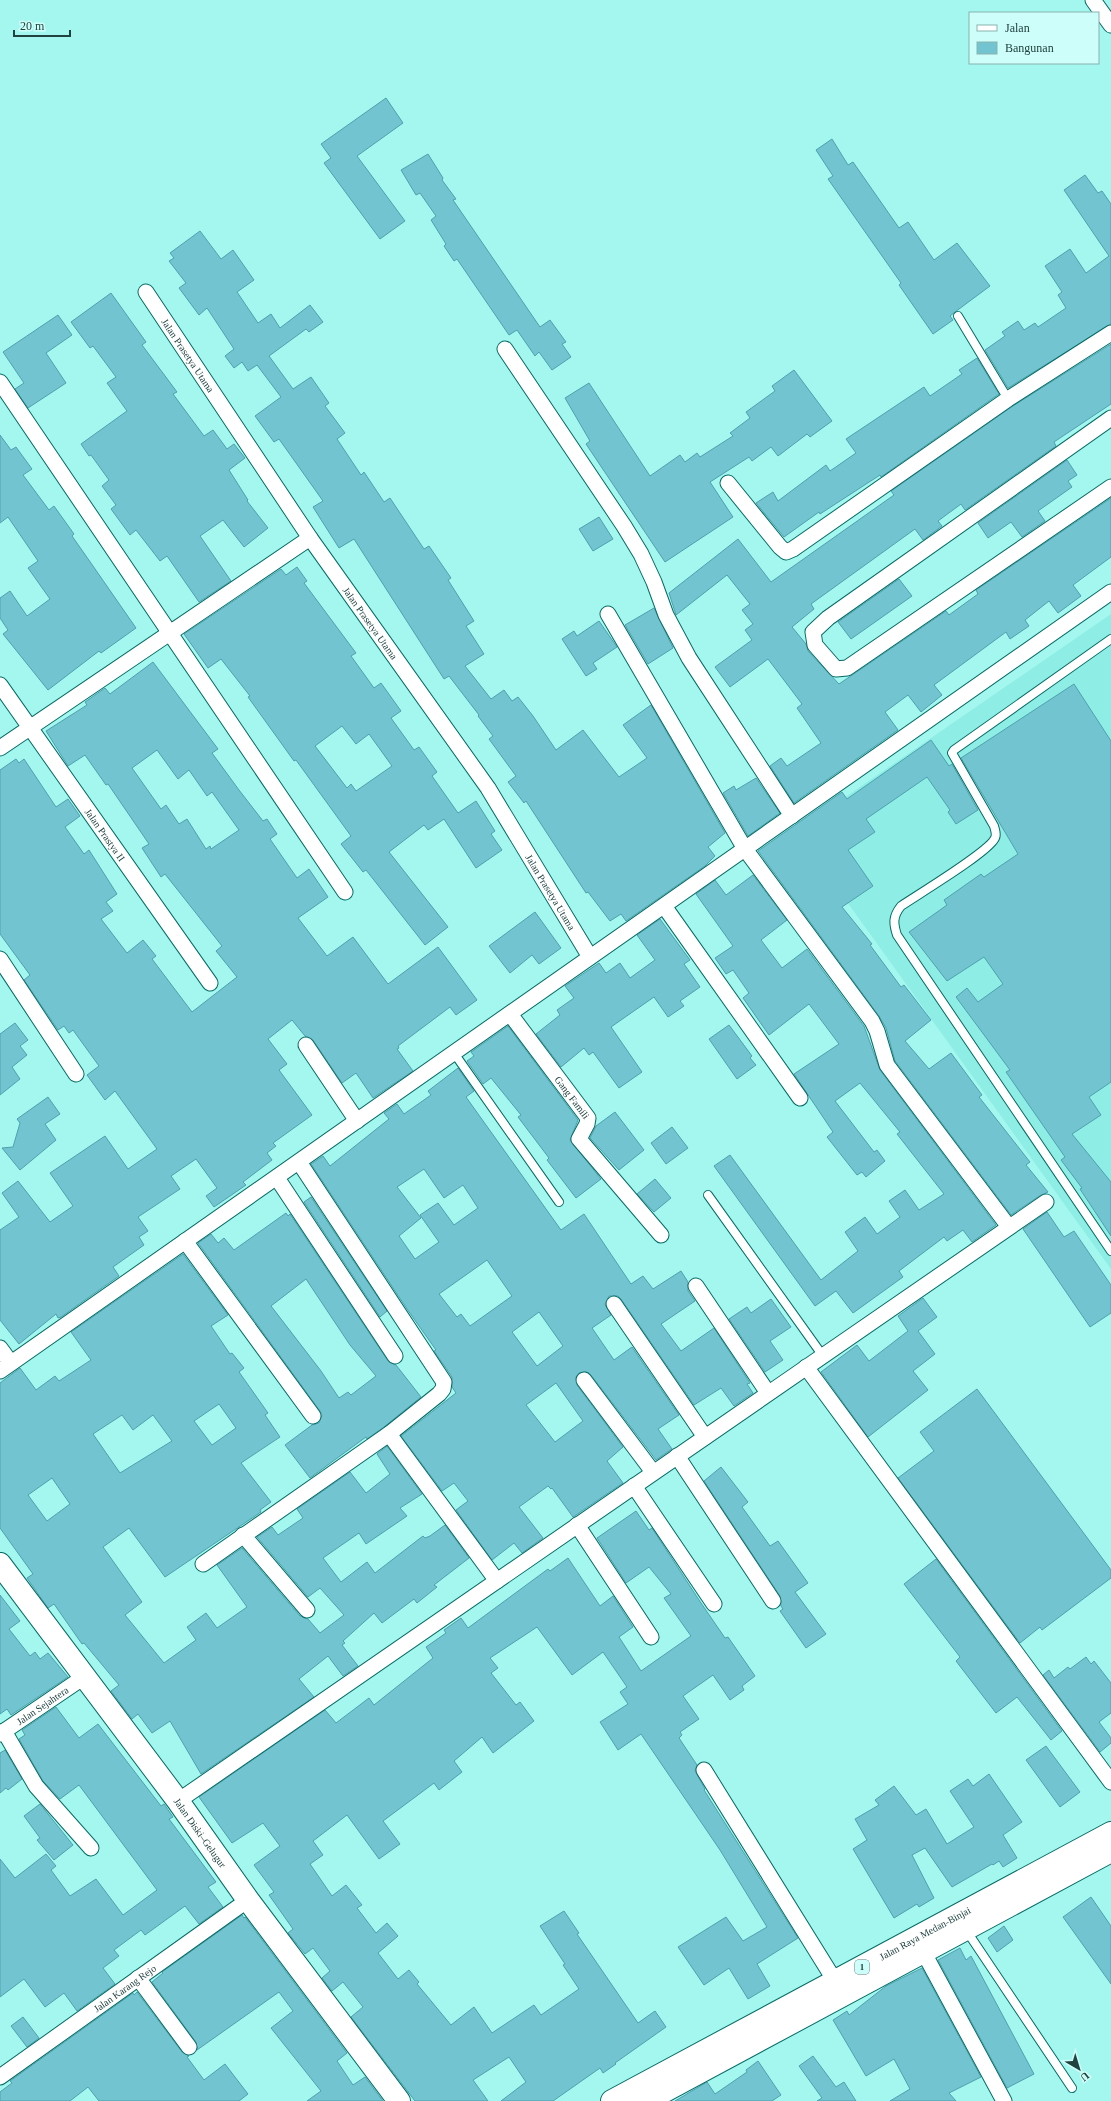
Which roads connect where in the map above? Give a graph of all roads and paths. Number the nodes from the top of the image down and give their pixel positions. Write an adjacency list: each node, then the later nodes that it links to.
1 (1093, 0): 2 (street)
2 (1111, 25)
3 (146, 292): 12 (street, Jalan Prasetya Utama)
4 (958, 316): 8 (lane)
5 (1111, 333): 8 (street)
6 (505, 349): 20 (street)
7 (0, 382): 15 (street)
8 (1008, 399): 10 (street)
9 (1111, 418): 11 (street)
10 (728, 483)
11 (1111, 487)
12 (310, 538): 15 (street); 24 (street, Jalan Prasetya Utama)
13 (1111, 592): 20 (street)
14 (608, 614): 21 (street)
15 (170, 633): 18 (street); 22 (street)
16 (1111, 639): 41 (lane)
17 (0, 685): 18 (street, Jalan Prastya II)
18 (29, 728): 19 (street); 26 (street, Jalan Prastya II)
19 (0, 748)
20 (792, 816): 21 (street)
21 (745, 849): 23 (street); 38 (street)
22 (345, 892)
23 (664, 906): 24 (street); 31 (street)
24 (590, 957): 27 (street)
25 (0, 959): 30 (street)
26 (210, 983)
27 (510, 1014): 29 (street); 39 (street, Gang Famili)
28 (306, 1045): 32 (street)
29 (454, 1052): 32 (street); 36 (lane)
30 (76, 1074)
31 (800, 1098)
32 (357, 1121): 33 (street)
33 (299, 1162): 34 (street); 52 (street)
34 (276, 1178): 40 (street); 45 (street)
35 (708, 1194): 46 (lane)
36 (559, 1202)
37 (1046, 1202): 38 (street)
38 (1009, 1227): 46 (street)
39 (661, 1235)
40 (185, 1241): 47 (street); 51 (street)
41 (1111, 1251)
42 (696, 1286): 50 (street)
43 (614, 1304): 53 (street)
44 (0, 1348): 47 (street)
45 (395, 1356)
46 (822, 1356): 48 (street)
47 (5, 1367)
48 (806, 1367): 50 (street); 69 (street)
49 (584, 1380): 55 (street)
50 (768, 1393): 53 (street)
51 (313, 1416)
52 (389, 1434): 58 (street); 61 (street)
53 (705, 1436): 54 (street)
54 (677, 1456): 55 (street); 62 (street)
55 (653, 1472): 56 (street)
56 (634, 1486): 57 (street); 63 (street)
57 (578, 1525): 61 (street); 65 (street)
58 (243, 1535): 60 (street); 64 (street)
59 (0, 1564): 66 (main road, Jalan Diski–Gelugur)
60 (203, 1564)
61 (497, 1581): 70 (street)
62 (773, 1601)
63 (714, 1604)
64 (307, 1610)
65 (651, 1637)
66 (84, 1677): 67 (street, Jalan Sejahtera); 70 (main road, Jalan Diski–Gelugur)
67 (2, 1733): 72 (street)
68 (704, 1770): 78 (street)
69 (1111, 1782)
70 (178, 1801): 74 (main road, Jalan Diski–Gelugur)
71 (1111, 1833): 78 (main road, Jalan Raya Medan-Binjai / 1)
72 (90, 1848)
73 (1111, 1851): 75 (main road, Jalan Raya Medan-Binjai / 1)
74 (248, 1900): 77 (street, Jalan Karang Rejo); 82 (main road, Jalan Diski–Gelugur)
75 (966, 1930): 76 (main road, Jalan Raya Medan-Binjai / 1); 81 (lane)
76 (924, 1953): 84 (main road, Jalan Raya Medan-Binjai / 1); 85 (street)
77 (138, 1978): 79 (street); 80 (street, Jalan Karang Rejo)
78 (835, 1982): 83 (main road, Jalan Raya Medan-Binjai / 1)
79 (189, 2047)
80 (0, 2077)
81 (1072, 2088)
82 (399, 2101)
83 (612, 2101)
84 (646, 2101)
85 (1004, 2101)

